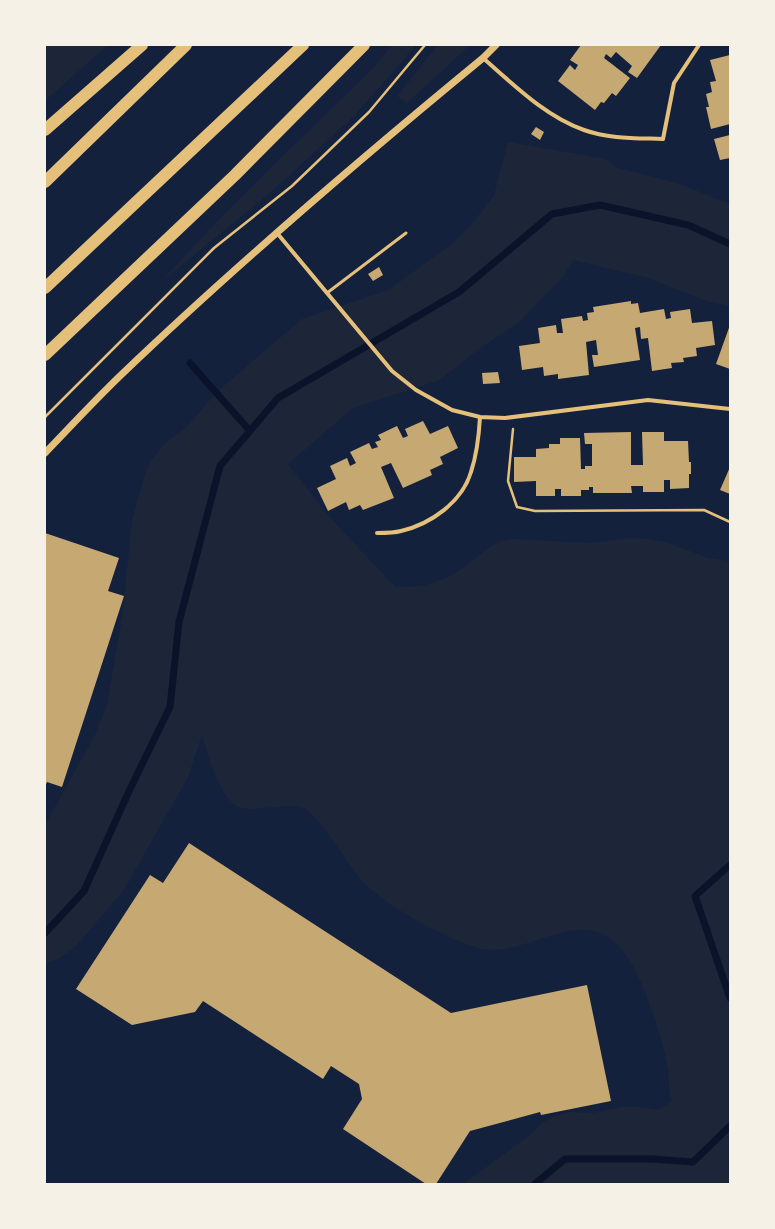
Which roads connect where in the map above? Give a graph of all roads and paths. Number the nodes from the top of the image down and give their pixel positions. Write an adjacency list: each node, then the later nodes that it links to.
1 (142, 45): 9 (highway)
2 (186, 45): 10 (highway)
3 (303, 45): 13 (highway)
4 (364, 45): 15 (highway)
5 (425, 45): 17 (path)
6 (496, 45): 8 (street)
7 (699, 45): 8 (street)
8 (483, 58): 11 (street)
9 (45, 130)
10 (45, 182)
11 (277, 233): 14 (street); 20 (street)
12 (406, 233): 14 (lane)
13 (45, 288)
14 (327, 293): 18 (street)
15 (45, 355)
16 (730, 409): 19 (street)
17 (45, 417)
18 (480, 417): 19 (street); 22 (street)
19 (514, 417): 21 (path)
20 (45, 453)
21 (730, 522)
22 (376, 533)

